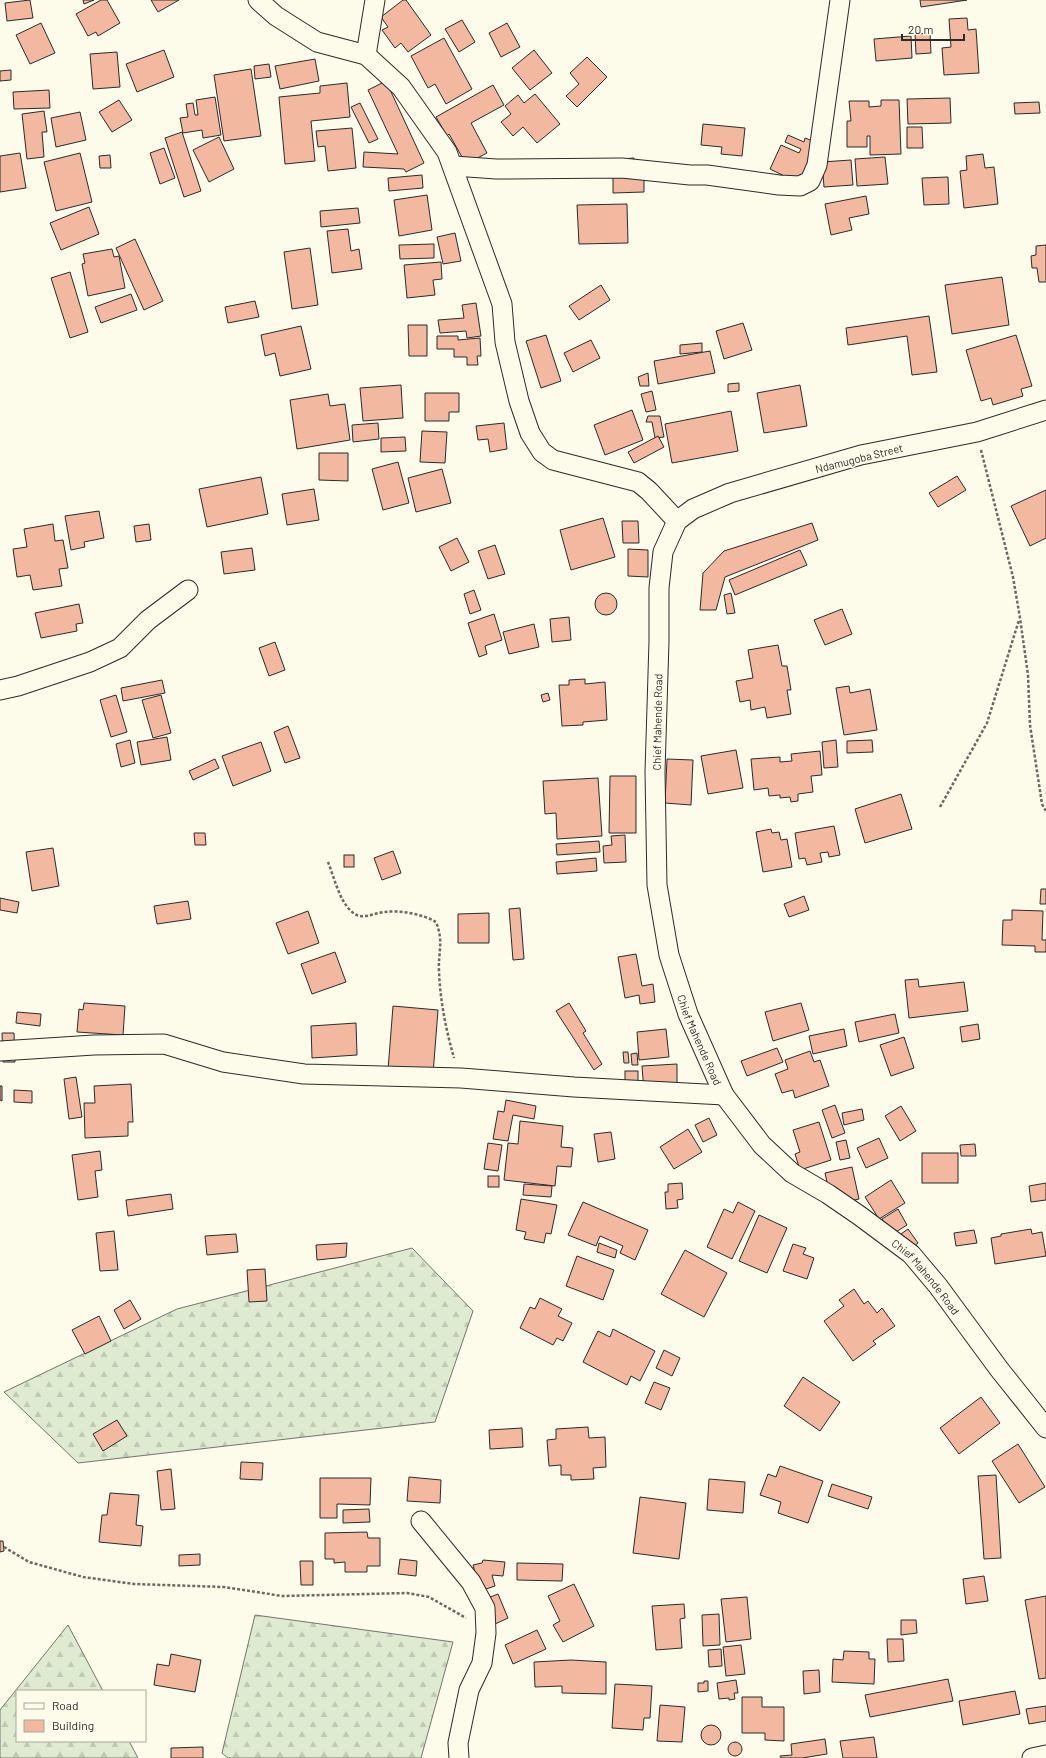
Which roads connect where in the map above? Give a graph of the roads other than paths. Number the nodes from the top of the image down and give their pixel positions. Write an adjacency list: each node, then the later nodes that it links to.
1 (258, 0): 4 (street)
2 (375, 0): 4 (street)
3 (840, 0): 5 (street)
4 (366, 54): 5 (street)
5 (454, 166): 7 (street)
6 (1046, 410): 7 (street, Ndamugoba Street)
7 (677, 520): 11 (street, Chief Mahende Road)
8 (188, 590): 9 (street)
9 (0, 690)
10 (0, 1051): 11 (street)
11 (724, 1095): 12 (street, Chief Mahende Road)
12 (1046, 1428)
13 (420, 1521): 15 (street)
14 (1046, 1755): 16 (street)
15 (459, 1758)
16 (1032, 1758)

